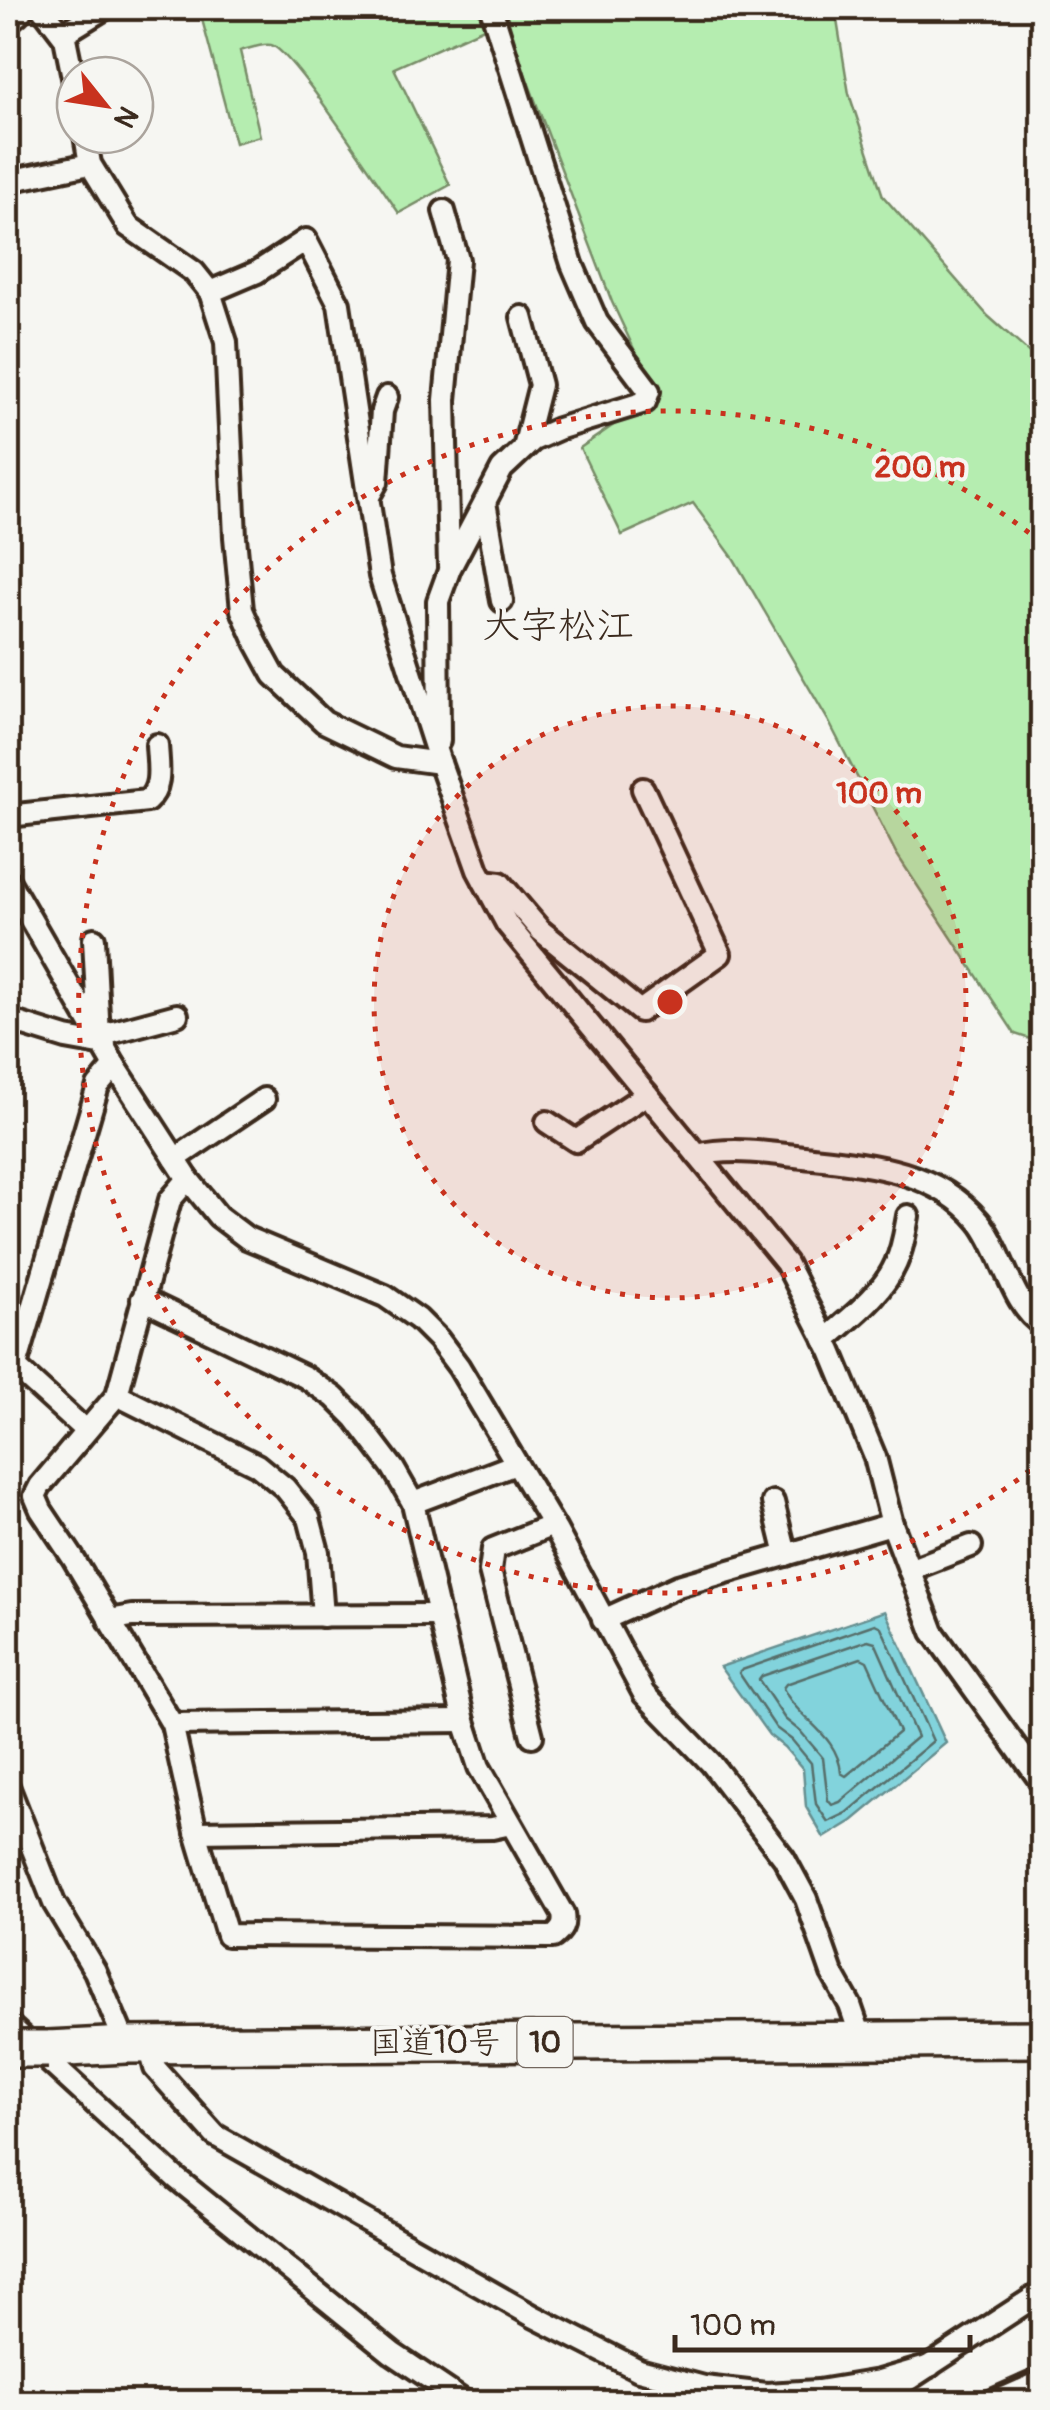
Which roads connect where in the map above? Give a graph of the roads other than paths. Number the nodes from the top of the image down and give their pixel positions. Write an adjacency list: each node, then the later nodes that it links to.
1 (14, 8): 5 (highway)
2 (42, 8): 6 (street)
3 (105, 8): 6 (street)
4 (491, 8): 15 (street)
5 (8, 14)
6 (63, 34): 7 (street)
7 (68, 55)
8 (88, 155): 9 (street)
9 (90, 164): 10 (street); 12 (street)
10 (8, 181)
11 (444, 211): 18 (street)
12 (210, 292): 16 (street); 21 (street)
13 (522, 317): 15 (street)
14 (387, 398): 16 (street)
15 (524, 448): 17 (street)
16 (368, 497): 21 (street)
17 (484, 502): 18 (street); 19 (street)
18 (450, 568): 21 (street)
19 (502, 601)
20 (157, 746): 23 (street)
21 (440, 763): 25 (street)
22 (643, 789): 25 (street)
23 (8, 816)
24 (8, 880): 29 (street)
25 (484, 881): 31 (street)
26 (94, 939): 29 (street)
27 (177, 1014): 29 (street)
28 (9, 1027): 29 (street)
29 (102, 1041): 30 (street)
30 (115, 1066): 35 (street); 41 (street)
31 (646, 1094): 33 (street); 34 (street)
32 (264, 1099): 35 (street)
33 (547, 1122)
34 (697, 1155): 39 (street); 40 (street)
35 (175, 1160): 36 (street)
36 (188, 1180): 38 (street); 44 (street)
37 (908, 1216): 40 (street)
38 (142, 1299): 42 (street); 46 (street)
39 (1042, 1324)
40 (825, 1340): 47 (street)
41 (12, 1363): 43 (street)
42 (116, 1395): 43 (street); 53 (street)
43 (86, 1431): 54 (street)
44 (516, 1464): 46 (street); 48 (street)
45 (773, 1502): 50 (street)
46 (414, 1503): 52 (street)
47 (892, 1524): 50 (street); 51 (street)
48 (553, 1525): 55 (street); 58 (street)
49 (971, 1546): 51 (street)
50 (786, 1555): 55 (street)
51 (909, 1570): 59 (street)
52 (439, 1615): 53 (street); 56 (street)
53 (323, 1616): 54 (street)
54 (109, 1620): 57 (street)
55 (603, 1620): 65 (street)
56 (464, 1721): 57 (street); 61 (street)
57 (172, 1724): 62 (street)
58 (532, 1736)
59 (1042, 1783)
60 (8, 1786): 66 (street)
61 (511, 1824): 62 (street); 62 (street)
62 (196, 1832)
63 (8, 2024): 70 (street)
64 (1042, 2038): 65 (highway, 国道10号 / 10)
65 (862, 2040): 66 (highway, 国道10号 / 10)
66 (137, 2045): 67 (highway, 国道10号 / 10, bridge); 69 (street)
67 (8, 2049)
68 (1042, 2292): 69 (street)
69 (930, 2366): 71 (street)
70 (464, 2402)
71 (874, 2402)

